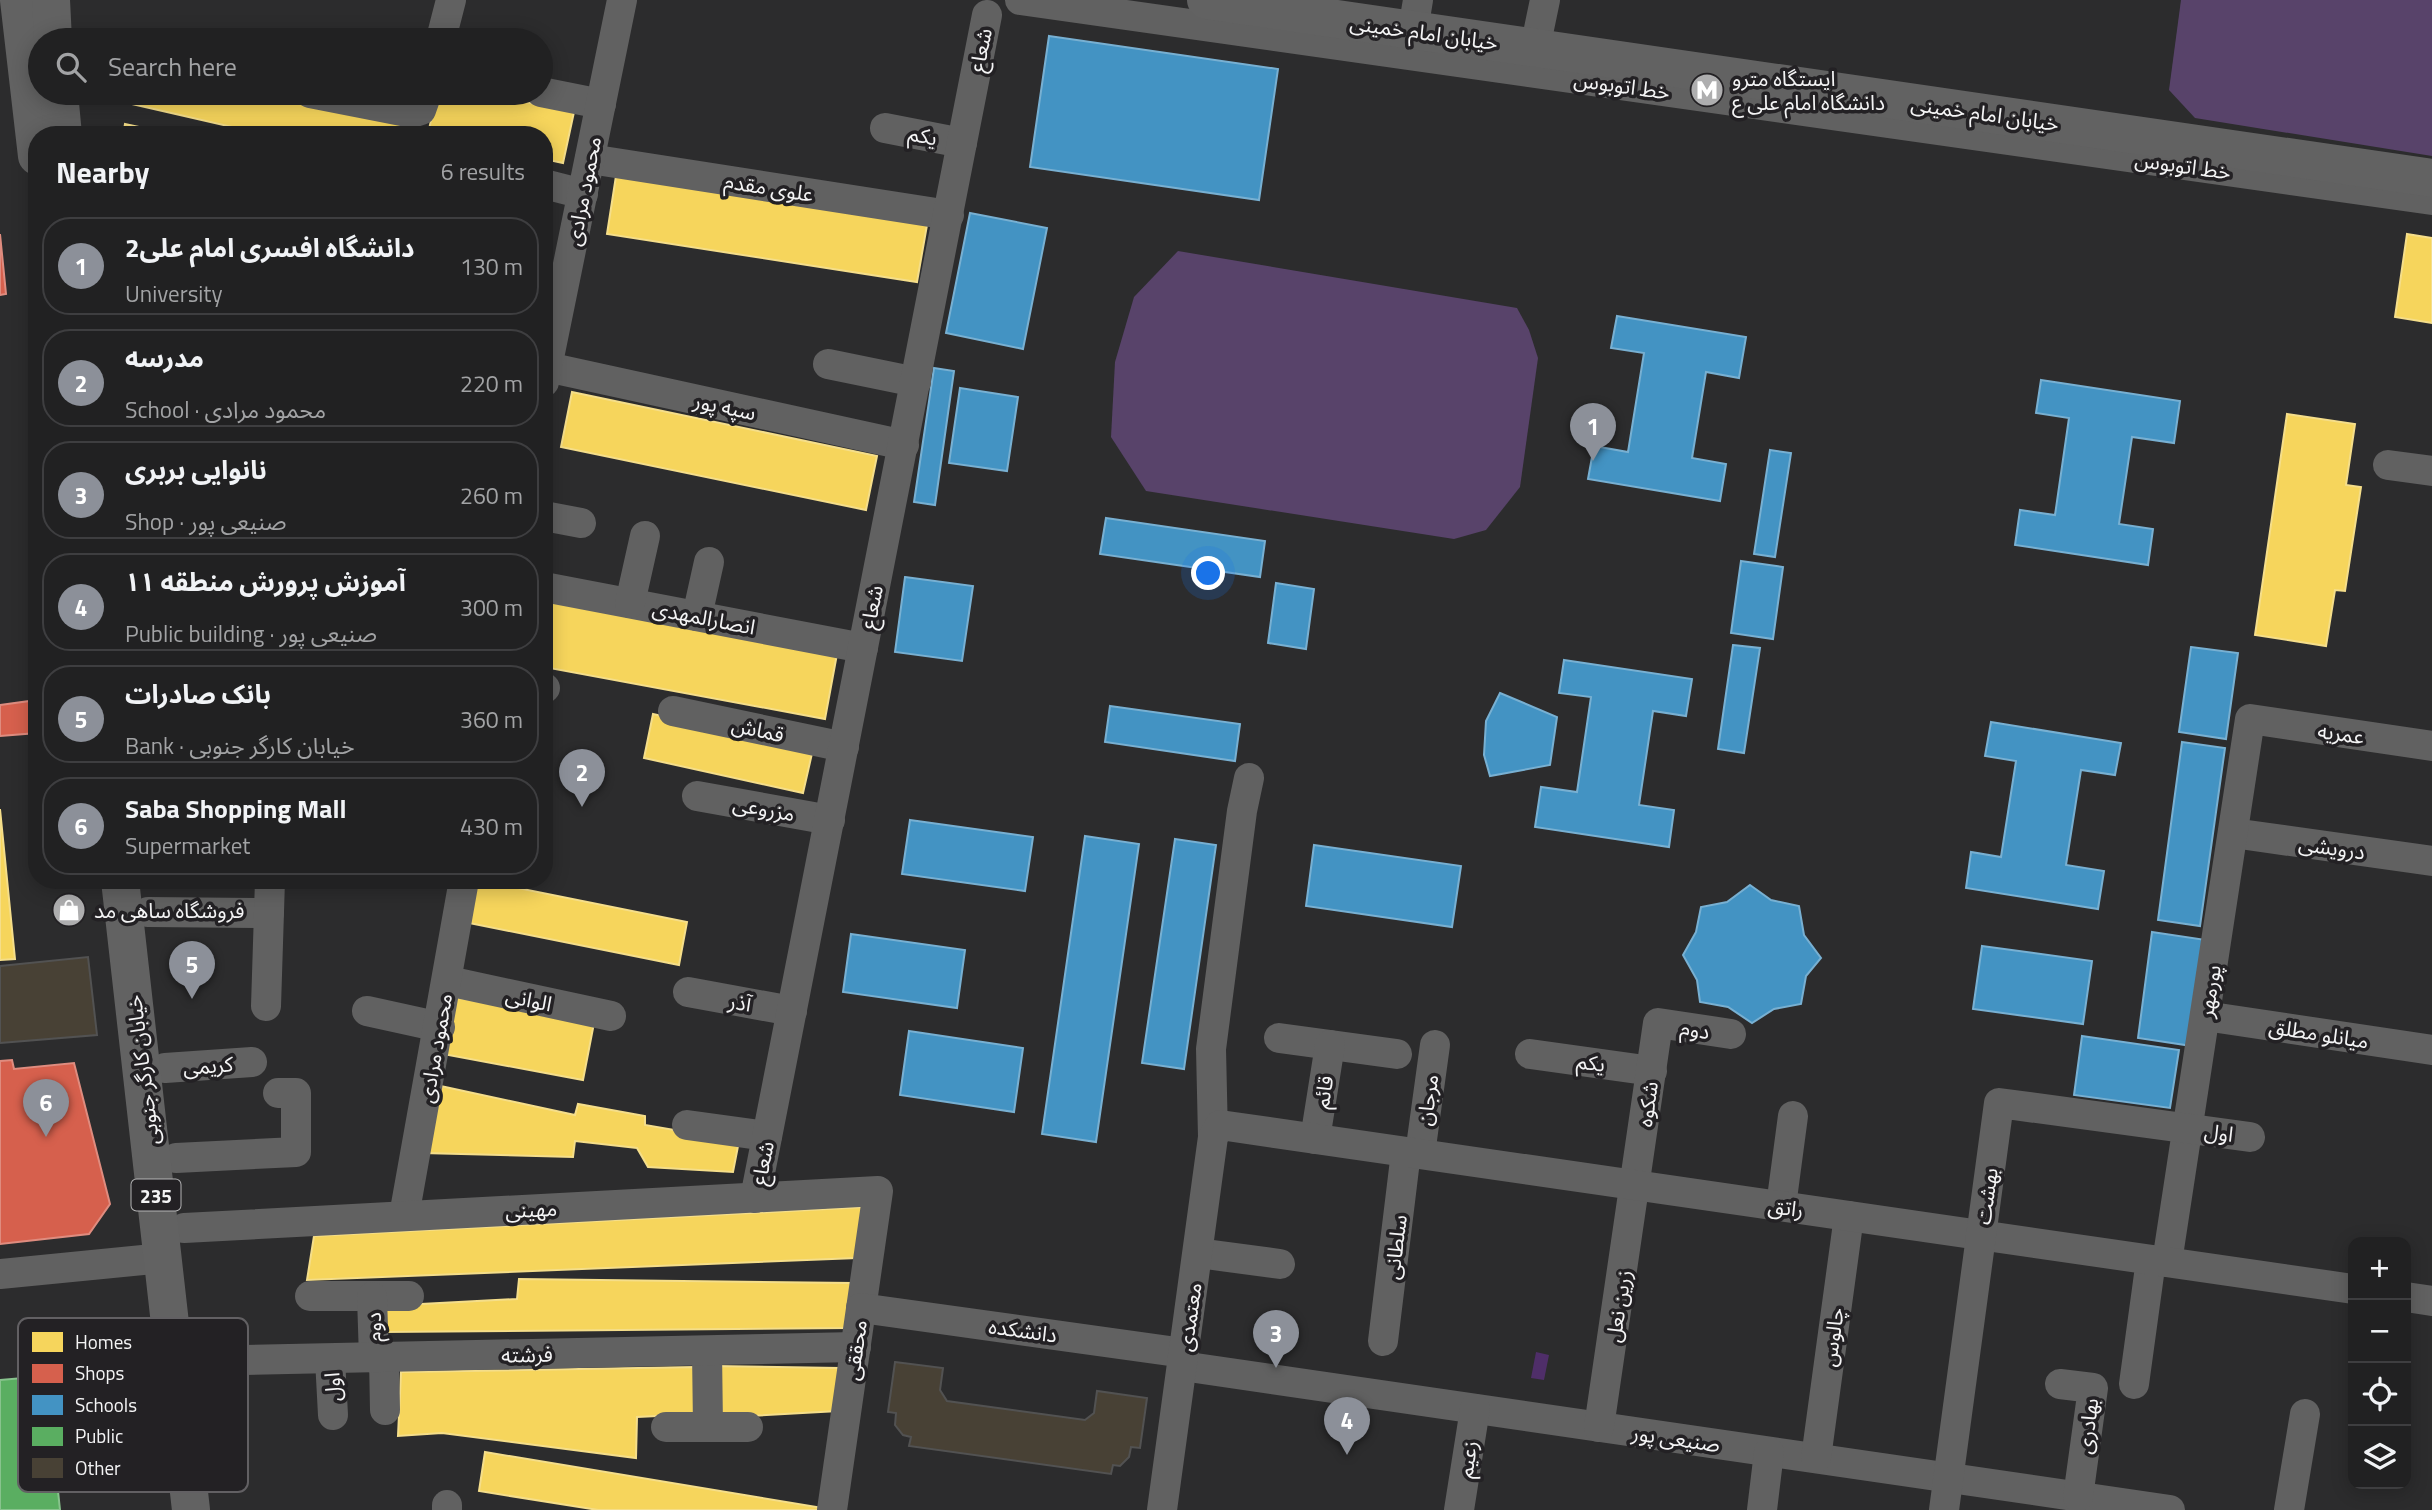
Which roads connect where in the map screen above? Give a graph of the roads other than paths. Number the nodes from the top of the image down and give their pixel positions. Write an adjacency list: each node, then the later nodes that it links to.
1 (19, 0): 14 (main road)
2 (51, 0): 11 (main road)
3 (451, 0): 12 (street)
4 (622, 0): 16 (street, محمود مرادی)
5 (1020, 0): 29 (street, خط اتوبوس)
6 (1206, 0): 8 (main road, خیابان امام خمینی)
7 (1545, 0): 13 (street)
8 (1343, 10): 10 (main road, خیابان امام خمینی)
9 (987, 15): 24 (street, شعاع)
10 (1416, 15): 13 (main road, خیابان امام خمینی)
11 (52, 28)
12 (444, 28)
13 (1535, 48): 26 (main road, خیابان امام خمینی)
14 (28, 78)
15 (553, 94): 16 (street)
16 (601, 104): 25 (street, محمود مرادی)
17 (31, 105): 21 (main road)
18 (60, 105): 22 (main road)
19 (371, 105): 20 (street)
20 (423, 105)
21 (34, 126)
22 (62, 126)
23 (885, 128): 24 (street, یکم)
24 (962, 143): 30 (street, شعاع)
25 (590, 159): 28 (street, محمود مرادی); 30 (street, علوی مقدم)
26 (2432, 178)
27 (553, 186): 28 (street)
28 (583, 194): 31 (street, محمود مرادی)
29 (2432, 200)
30 (949, 215): 34 (street, شعاع)
31 (554, 282)
32 (828, 364): 34 (street)
33 (553, 375): 35 (street, سپه پور)
34 (916, 382): 35 (street, شعاع)
35 (904, 444): 45 (street, شعاع)
36 (2388, 465): 37 (street)
37 (2432, 471)
38 (553, 518): 39 (street)
39 (581, 523)
40 (645, 536): 43 (street)
41 (709, 562): 44 (street)
42 (553, 589): 43 (street, انصارالمهدی)
43 (630, 603): 44 (street, انصارالمهدی)
44 (697, 616): 45 (street, انصارالمهدی)
45 (863, 648): 49 (street, شعاع)
46 (673, 711): 49 (street, قماش)
47 (2250, 719): 48 (street, عمریه); 53 (street, پورمهر)
48 (2432, 746)
49 (844, 747): 52 (street, شعاع)
50 (1250, 778): 83 (street, معتمدی)
51 (697, 796): 52 (street, مزروعی)
52 (830, 820): 64 (street, شعاع)
53 (2233, 833): 54 (street, درویشی); 66 (street, پورمهر)
54 (2432, 861)
55 (121, 889): 96 (main road, خیابان کارگر جنوبی / 235)
56 (270, 889): 59 (street)
57 (463, 889): 60 (street, محمود مرادی)
58 (147, 896): 59 (street); 77 (main road, خیابان کارگر جنوبی / 235)
59 (269, 913): 62 (street)
60 (448, 981): 65 (street, الوانی); 68 (street, محمود مرادی)
61 (688, 992): 64 (street, آذر)
62 (266, 1006)
63 (367, 1011): 68 (street)
64 (792, 1011): 84 (street, شعاع)
65 (611, 1016)
66 (2205, 1016): 73 (street, میانلو مطلق); 82 (street, پورمهر)
67 (1658, 1023): 69 (street, دوم); 78 (street, شکوه)
68 (440, 1027): 93 (street, محمود مرادی)
69 (1731, 1034)
70 (1279, 1038): 71 (street, قائم)
71 (1330, 1045): 74 (street, قائم); 86 (street, قائم)
72 (1434, 1045): 87 (street, مرجان)
73 (2432, 1050)
74 (1397, 1054)
75 (1530, 1054): 78 (street, یکم)
76 (252, 1062): 77 (street, کریمی)
77 (165, 1068): 88 (main road, خیابان کارگر جنوبی / 235)
78 (1652, 1071): 89 (street, شکوه)
79 (278, 1093): 88 (street)
80 (1793, 1116): 92 (street)
81 (687, 1125): 84 (street)
82 (2188, 1128): 85 (street, اول); 95 (street, بهشت); 98 (street, پورمهر)
83 (1216, 1131): 86 (street, راتق); 97 (street, معتمدی)
84 (767, 1136): 91 (street, شعاع)
85 (2250, 1137)
86 (1315, 1139): 87 (street, راتق)
87 (1413, 1153): 89 (street, راتق); 111 (street, سلطانی)
88 (176, 1158): 96 (main road, خیابان کارگر جنوبی / 235)
89 (1636, 1185): 92 (street, راتق); 127 (street, زرین نعل)
90 (878, 1191): 91 (street, مهینی); 108 (street, محققی)
91 (755, 1198): 93 (street, مهینی)
92 (1781, 1206): 94 (street, راتق)
93 (404, 1216): 96 (street, مهینی)
94 (1849, 1216): 95 (street, راتق); 129 (street, چالوس)
95 (1981, 1236): 98 (street, راتق); 130 (street, بهشت)
96 (170, 1245): 99 (street); 101 (street); 109 (main road, خیابان کارگر جنوبی / 235); 110 (main road, خیابان کارگر جنوبی / 235)
97 (1198, 1253): 100 (street); 116 (street, معتمدی)
98 (2159, 1261): 102 (street, راتق); 119 (street, پورمهر)
99 (0, 1264)
100 (1280, 1264)
101 (0, 1274)
102 (2348, 1288)
103 (310, 1296): 105 (street)
104 (410, 1296): 105 (street)
105 (372, 1297): 114 (street, دوم)
106 (2411, 1298): 107 (street)
107 (2432, 1301)
108 (861, 1308): 112 (street, محققی); 116 (street, دانشکده)
109 (176, 1318)
110 (188, 1318)
111 (1383, 1341)
112 (856, 1348): 113 (street, فرشته); 137 (street, محققی)
113 (707, 1351): 114 (street, فرشته); 125 (street)
114 (379, 1357): 115 (street, فرشته); 121 (street, دوم)
115 (330, 1359): 117 (street, فرشته); 123 (street, اول)
116 (1183, 1359): 120 (street, صنیعی پور); 138 (street, معتمدی)
117 (248, 1360)
118 (2060, 1384): 133 (street, بهادری)
119 (2134, 1384)
120 (1475, 1409): 127 (street, صنیعی پور); 139 (street, زعیم)
121 (385, 1410)
122 (2305, 1414): 142 (street)
123 (333, 1415)
124 (666, 1427): 125 (street)
125 (708, 1427): 126 (street)
126 (748, 1427)
127 (1600, 1427): 128 (street, صنیعی پور)
128 (1769, 1452): 129 (street, صنیعی پور); 140 (street)
129 (1816, 1458): 130 (street, صنیعی پور)
130 (1948, 1478): 133 (street, صنیعی پور); 141 (street, بهشت)
131 (190, 1492): 135 (main road, خیابان کارگر جنوبی / 235)
132 (212, 1492): 136 (main road, خیابان کارگر جنوبی / 235)
133 (2078, 1497): 134 (street, صنیعی پور)
134 (2153, 1509)
135 (191, 1510)
136 (214, 1510)
137 (832, 1510)
138 (1162, 1510)
139 (1459, 1510)
140 (1762, 1510)
141 (1944, 1510)
142 (2289, 1510)

